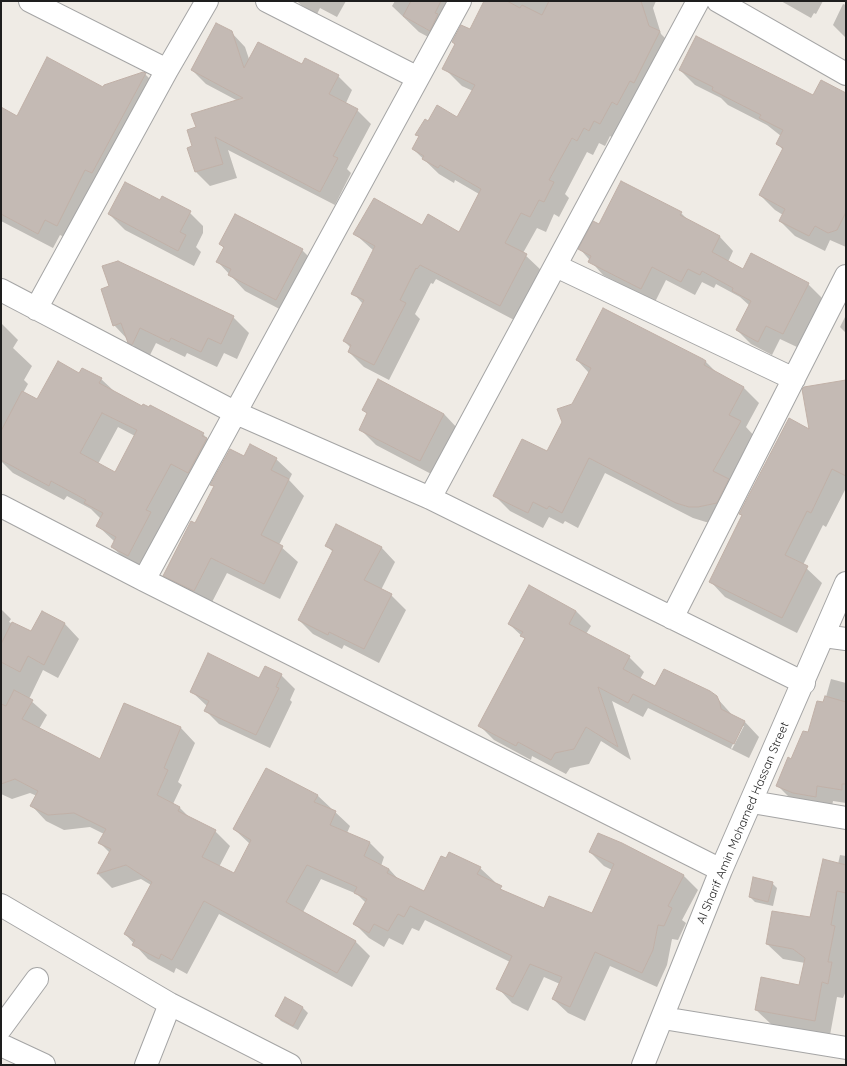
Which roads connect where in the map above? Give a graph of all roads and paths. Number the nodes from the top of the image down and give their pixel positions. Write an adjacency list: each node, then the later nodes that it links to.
1 (30, 1): 7 (street)
2 (208, 1): 7 (street)
3 (267, 1): 9 (street)
4 (460, 1): 9 (street)
5 (698, 1): 10 (street)
6 (718, 1): 8 (street)
7 (167, 70): 13 (street)
8 (846, 74)
9 (418, 78): 15 (street)
10 (556, 266): 14 (street); 16 (street)
11 (846, 276): 14 (street)
12 (1, 290): 13 (street)
13 (36, 308): 15 (street)
14 (794, 379): 20 (street)
15 (236, 413): 16 (street); 18 (street)
16 (430, 498): 20 (street)
17 (1, 506): 18 (street)
18 (144, 580): 26 (street)
19 (846, 582): 21 (street, Al Sharif Amin Mohamed Hassan Street)
20 (672, 618): 23 (street)
21 (824, 636): 22 (street); 23 (street, Al Sharif Amin Mohamed Hassan Street)
22 (846, 639)
23 (804, 683): 24 (street, Al Sharif Amin Mohamed Hassan Street)
24 (752, 802): 25 (street); 26 (street, Al Sharif Amin Mohamed Hassan Street)
25 (846, 818)
26 (721, 870): 30 (street, Al Sharif Amin Mohamed Hassan Street)
27 (1, 905): 29 (street)
28 (37, 979): 31 (street)
29 (170, 1004): 35 (street); 36 (street)
30 (663, 1018): 33 (street); 37 (street, Al Sharif Amin Mohamed Hassan Street)
31 (1, 1028)
32 (1, 1045): 34 (street)
33 (846, 1048)
34 (44, 1065)
35 (146, 1065)
36 (290, 1065)
37 (643, 1065)

